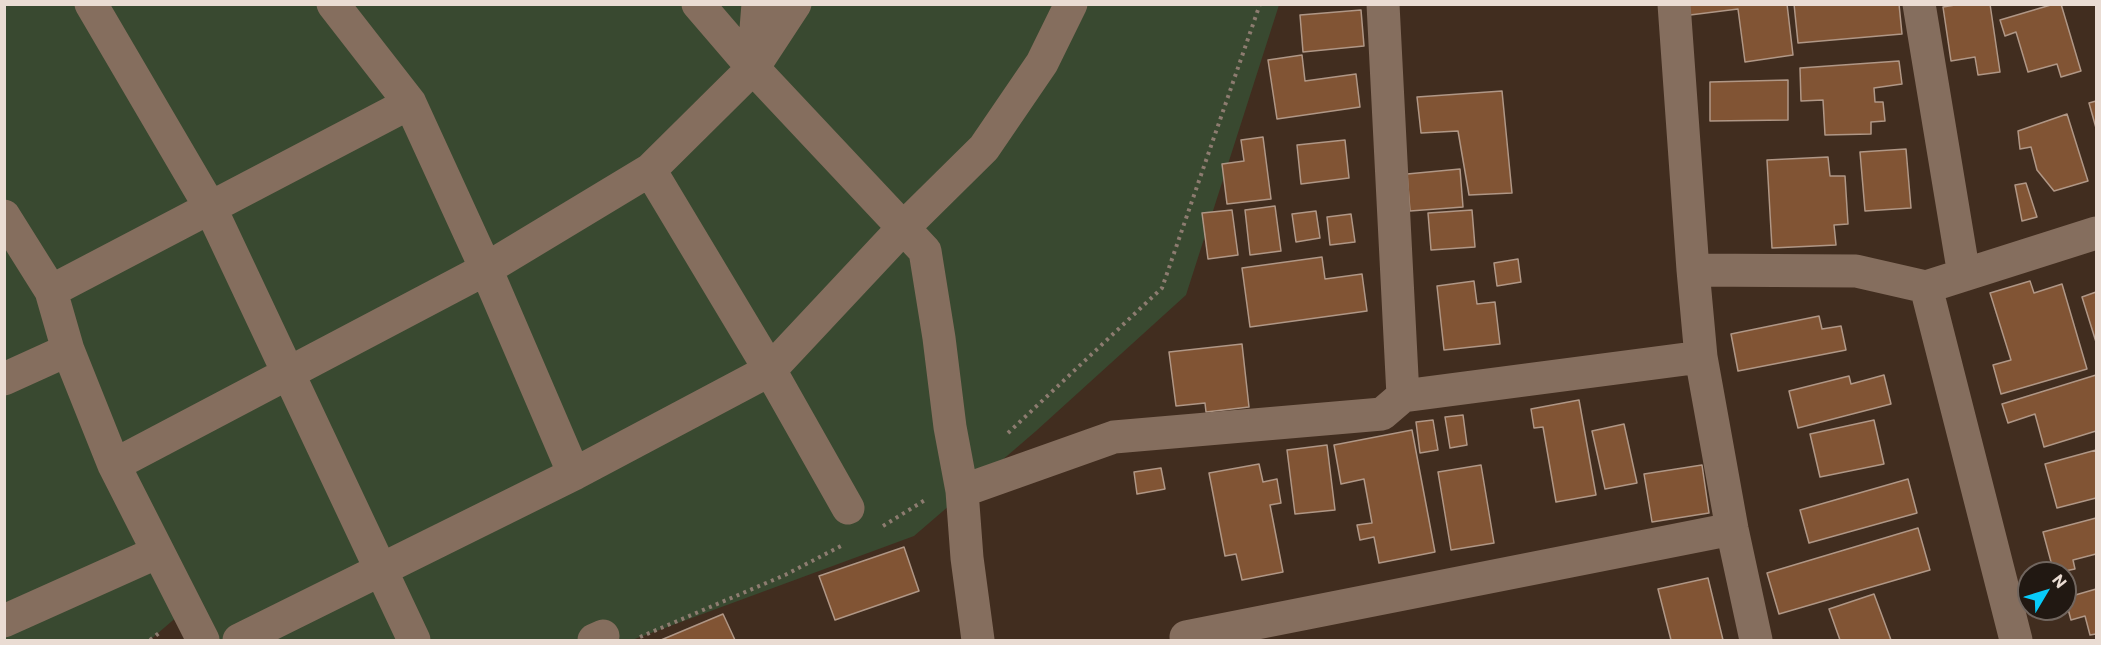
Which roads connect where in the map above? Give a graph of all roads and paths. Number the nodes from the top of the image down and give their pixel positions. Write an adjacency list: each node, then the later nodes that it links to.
1 (91, 4): 14 (street)
2 (333, 4): 12 (street)
3 (698, 4): 11 (street)
4 (758, 4): 11 (street)
5 (795, 4): 11 (street)
6 (1071, 4): 16 (street)
7 (1260, 4): 29 (path)
8 (1383, 4): 28 (street)
9 (1674, 4): 19 (street)
10 (1919, 4): 20 (street)
11 (753, 68): 13 (street); 16 (street)
12 (410, 103): 14 (street); 18 (street)
13 (650, 170): 18 (street); 25 (street)
14 (210, 207): 22 (street); 26 (street)
15 (4, 216): 22 (street)
16 (904, 227): 25 (street); 32 (street)
17 (2097, 233): 20 (street)
18 (486, 269): 26 (street); 31 (street)
19 (1692, 270): 21 (street); 24 (street)
20 (1964, 274): 21 (street)
21 (1926, 286): 47 (street)
22 (51, 291): 23 (street)
23 (68, 350): 27 (street); 30 (street)
24 (1701, 357): 28 (street); 35 (street)
25 (770, 370): 31 (street); 33 (street)
26 (288, 374): 30 (street); 38 (street)
27 (4, 379)
28 (1403, 396): 32 (street)
29 (1002, 439)
30 (114, 465): 37 (street)
31 (574, 474): 38 (street)
32 (961, 485): 34 (path); 45 (street)
33 (848, 508)
34 (878, 528)
35 (1732, 528): 40 (street); 46 (street)
36 (847, 544): 41 (path)
37 (158, 552): 39 (street); 42 (street)
38 (383, 571): 43 (street); 44 (street)
39 (4, 621)
40 (1186, 637)
41 (610, 639)
42 (202, 640)
43 (239, 640)
44 (414, 640)
45 (978, 640)
46 (1756, 640)
47 (2016, 640)

